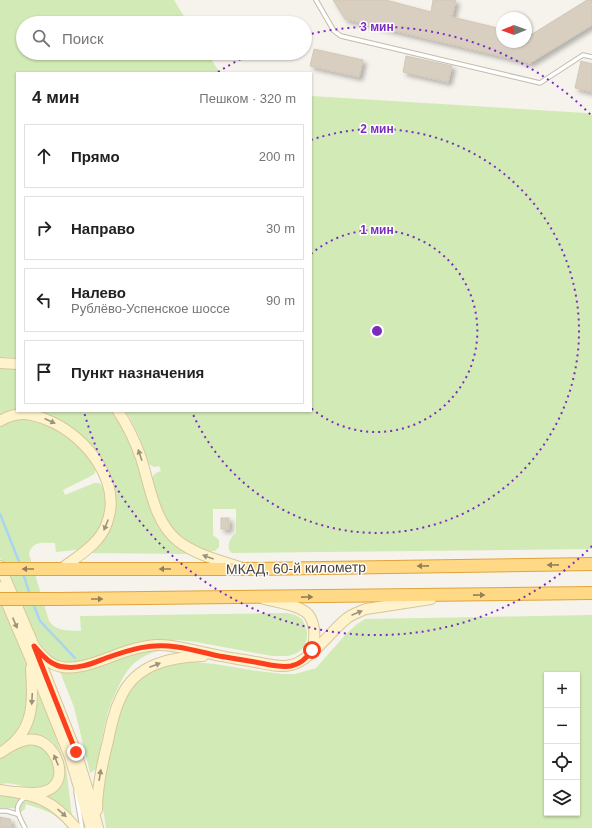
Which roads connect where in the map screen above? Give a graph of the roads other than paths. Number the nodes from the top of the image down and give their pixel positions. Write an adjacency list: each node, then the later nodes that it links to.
1 (316, 0): 2 (lane)
2 (592, 57)
3 (0, 363): 4 (main road)
4 (16, 364)
5 (119, 412): 11 (main road, one-way to 5)
6 (0, 421): 10 (main road, one-way to 10)
7 (592, 564): 11 (highway, МКАД, 60-й километр, one-way to 11)
8 (0, 566): 17 (main road)
9 (0, 569): 10 (highway, МКАД, 60-й километр, one-way to 9, bridge)
10 (59, 569): 11 (highway, МКАД, 60-й километр, one-way to 10)
11 (246, 569)
12 (0, 587): 20 (main road, one-way to 20)
13 (592, 593): 14 (highway, МКАД, 60-й километр, one-way to 13)
14 (454, 595): 15 (highway, МКАД, 60-й километр, one-way to 14); 19 (main road, one-way to 14)
15 (254, 597): 16 (highway, МКАД, 60-й километр, one-way to 15, bridge); 19 (main road)
16 (0, 599)
17 (34, 646): 18 (main road); 33 (main road)
18 (219, 656): 19 (main road); 33 (main road, one-way to 18)
19 (308, 657)
20 (31, 660): 21 (main road, one-way to 21); 23 (main road)
21 (9, 747): 22 (main road); 25 (main road, one-way to 21)
22 (0, 753)
23 (70, 757): 31 (lane); 32 (main road)
24 (0, 790): 25 (main road)
25 (17, 792): 26 (main road)
26 (28, 795): 28 (lane); 30 (main road, one-way to 30)
27 (0, 811): 28 (lane)
28 (17, 814): 29 (lane)
29 (25, 828)
30 (76, 828)
31 (82, 828)
32 (91, 828)
33 (98, 828)

